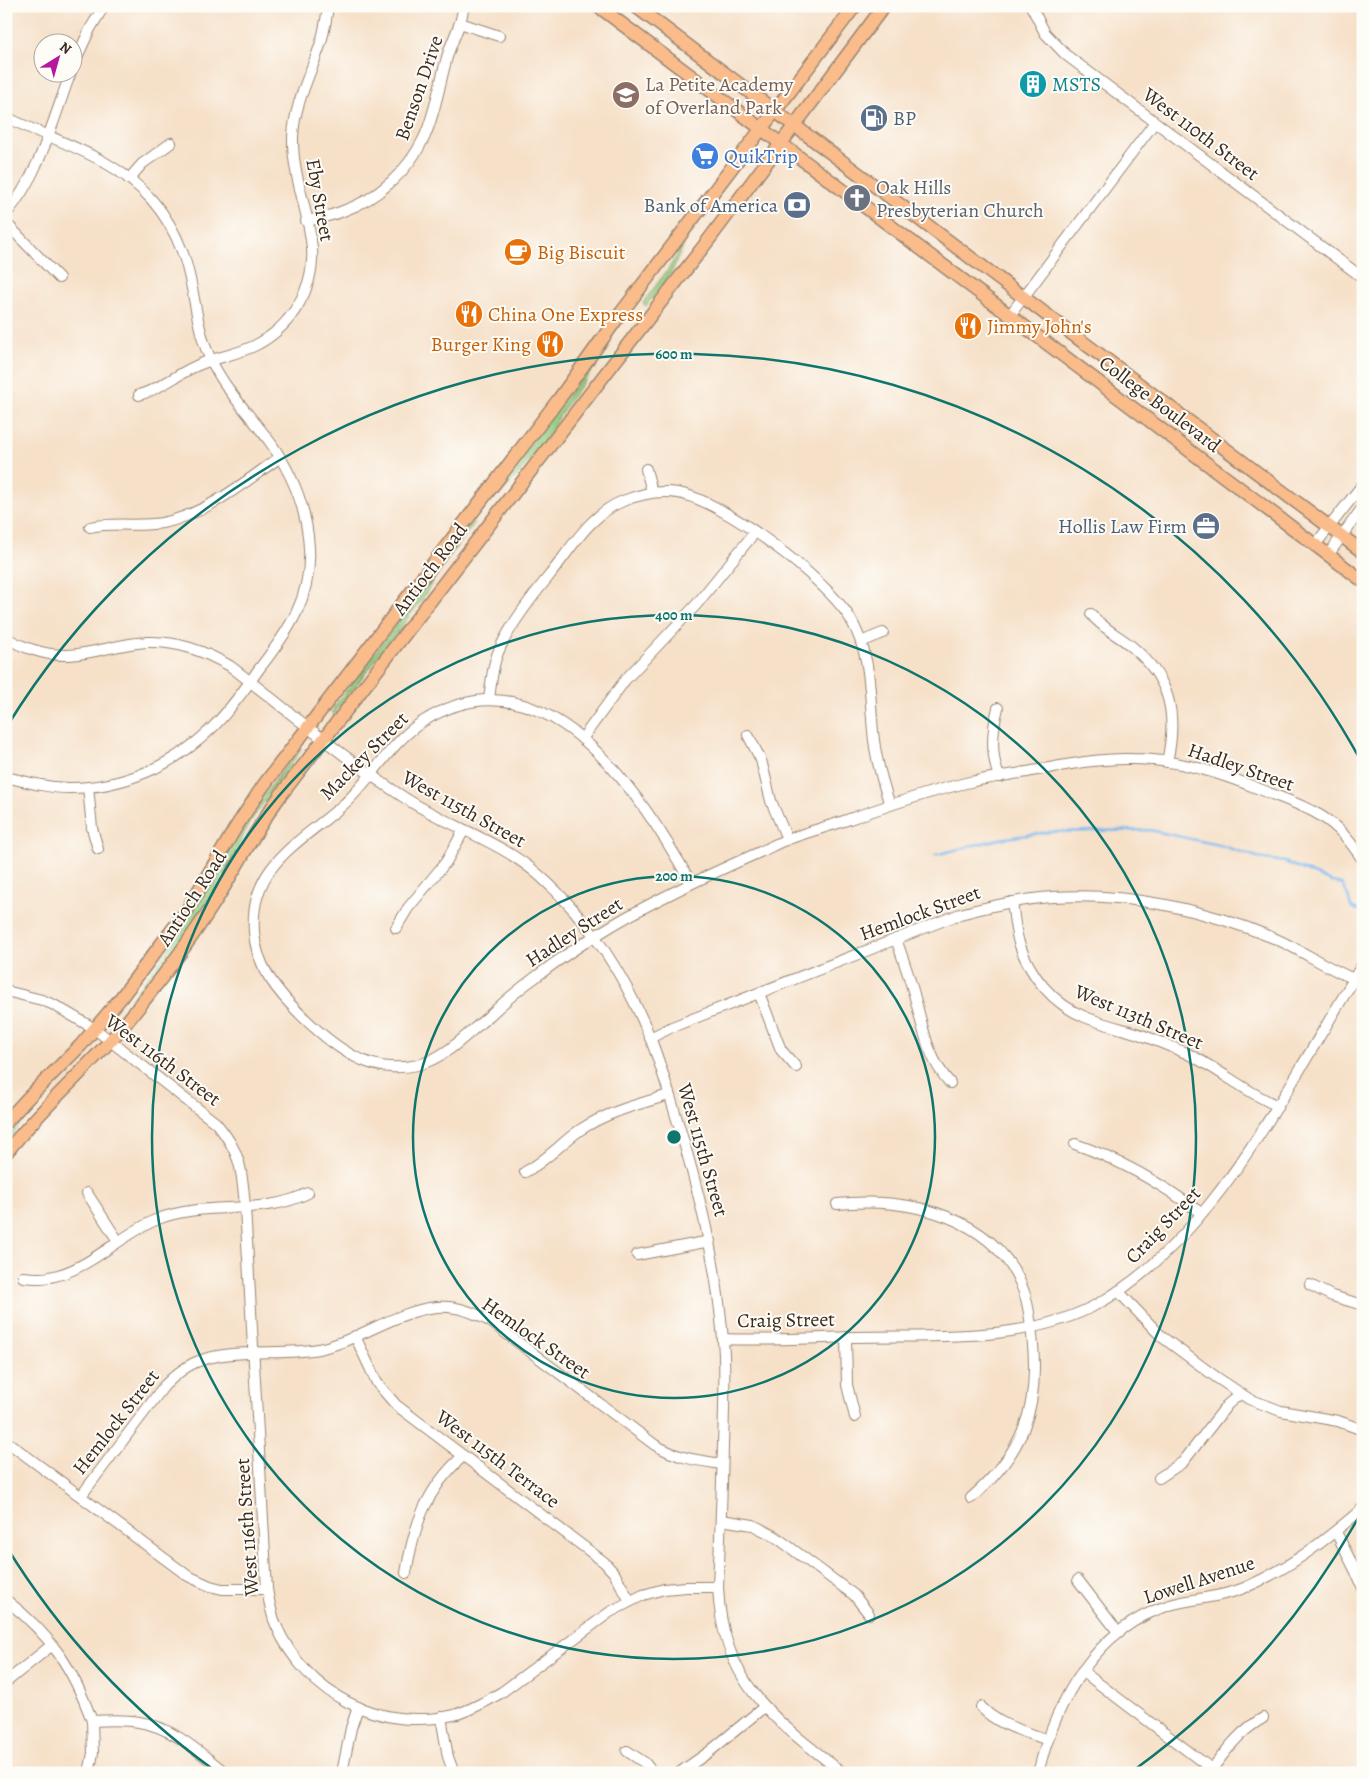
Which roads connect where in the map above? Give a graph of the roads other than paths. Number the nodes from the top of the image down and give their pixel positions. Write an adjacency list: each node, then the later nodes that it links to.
1 (104, 6): 11 (street)
2 (328, 6): 23 (street, Eby Street)
3 (464, 6): 9 (street, Benson Drive)
4 (598, 6): 17 (main road, College Boulevard)
5 (635, 6): 13 (main road, College Boulevard)
6 (855, 6): 13 (main road, Antioch Road)
7 (884, 6): 16 (main road, Antioch Road)
8 (1030, 6): 15 (street, West 110th Street)
9 (460, 23): 10 (street, Benson Drive); 23 (street, Benson Drive)
10 (499, 36)
11 (82, 46)
12 (67, 82): 18 (street)
13 (775, 111): 16 (main road, College Boulevard); 17 (main road, Antioch Road)
14 (6, 117): 18 (street)
15 (1155, 122): 26 (street, West 110th Street); 27 (street)
16 (794, 125): 20 (main road, Antioch Road); 27 (main road, College Boulevard)
17 (761, 129): 20 (main road, College Boulevard); 51 (main road, Antioch Road)
18 (48, 135): 21 (street); 22 (street)
19 (171, 143): 21 (street)
20 (781, 144): 28 (main road, College Boulevard); 53 (main road, Antioch Road)
21 (129, 179): 29 (street)
22 (6, 214)
23 (306, 221): 29 (street, Eby Street)
24 (6, 223): 25 (street)
25 (59, 278)
26 (1363, 278)
27 (1024, 297): 28 (street); 37 (main road, College Boulevard)
28 (1010, 315): 40 (main road, College Boulevard)
29 (212, 361): 30 (street, Eby Street); 31 (street)
30 (139, 396)
31 (279, 458): 36 (street); 48 (street)
32 (646, 469): 34 (street)
33 (1363, 484): 37 (street)
34 (652, 492): 38 (street); 49 (street)
35 (1363, 507): 39 (street)
36 (90, 526)
37 (1329, 527): 39 (main road, College Boulevard); 40 (street)
38 (755, 532): 47 (street); 54 (street)
39 (1342, 536): 41 (main road, College Boulevard); 42 (street)
40 (1315, 545): 42 (main road, College Boulevard)
41 (1363, 552)
42 (1328, 555): 43 (main road, College Boulevard)
43 (1363, 581)
44 (1091, 614): 55 (street)
45 (883, 632): 47 (street)
46 (6, 637): 48 (street, West 115th Street)
47 (861, 642): 60 (street)
48 (250, 681): 51 (street, West 115th Street); 59 (street)
49 (489, 699): 54 (street); 56 (street, Mackey Street)
50 (998, 708): 58 (street)
51 (308, 727): 53 (street, West 115th Street); 75 (main road, Antioch Road)
52 (748, 735): 62 (street)
53 (324, 739): 56 (street, West 115th Street); 77 (main road, Antioch Road)
54 (582, 739): 65 (street)
55 (1167, 762): 58 (street, Hadley Street); 64 (street, Hadley Street)
56 (371, 774): 61 (street, West 115th Street); 74 (street, Mackey Street)
57 (6, 777): 59 (street)
58 (999, 777): 60 (street, Hadley Street)
59 (88, 787): 63 (street)
60 (890, 805): 62 (street, Hadley Street)
61 (464, 830): 67 (street); 68 (street, West 115th Street)
62 (787, 840): 65 (street, Hadley Street)
63 (98, 849)
64 (1363, 860)
65 (691, 884): 68 (street, Hadley Street)
66 (1012, 902): 69 (street, Hemlock Street); 71 (street, Hemlock Street); 81 (street, West 113th Street)
67 (396, 928)
68 (594, 937): 74 (street, Hadley Street); 76 (street, West 115th Street)
69 (896, 939): 73 (street, Hemlock Street); 79 (street)
70 (1363, 963): 71 (street, Craig Street)
71 (1354, 979): 81 (street, Craig Street)
72 (7, 991): 75 (street, West 116th Street)
73 (759, 992): 76 (street, Hemlock Street); 78 (street)
74 (306, 1019)
75 (95, 1029): 77 (street, West 116th Street); 82 (main road, Antioch Road)
76 (650, 1038): 80 (street, West 115th Street)
77 (111, 1041): 84 (main road, Antioch Road); 89 (street, West 116th Street)
78 (796, 1067)
79 (950, 1083)
80 (670, 1095): 85 (street); 92 (street, West 115th Street)
81 (1278, 1106): 90 (street, Craig Street)
82 (6, 1122)
83 (1075, 1144): 90 (street)
84 (6, 1153)
85 (525, 1172)
86 (86, 1193): 91 (street)
87 (308, 1193): 89 (street)
88 (837, 1204): 98 (street)
89 (245, 1206): 91 (street); 102 (street, West 116th Street)
90 (1201, 1213): 96 (street, Craig Street)
91 (118, 1241): 94 (street)
92 (710, 1241): 93 (street, West 115th Street); 101 (street, West 115th Street)
93 (637, 1255)
94 (23, 1277)
95 (1310, 1285): 97 (street)
96 (1118, 1291): 98 (street, Craig Street); 103 (street)
97 (1363, 1305)
98 (1031, 1327): 100 (street, Craig Street); 111 (street)
99 (355, 1336): 102 (street, Hemlock Street); 107 (street, West 115th Terrace); 108 (street, Hemlock Street)
100 (846, 1337): 101 (street, Craig Street); 104 (street)
101 (723, 1338): 108 (street, West 115th Street)
102 (253, 1353): 110 (street, Hemlock Street); 118 (street, West 116th Street)
103 (1240, 1394): 105 (street); 109 (street)
104 (855, 1417)
105 (1363, 1430)
106 (6, 1440): 110 (street)
107 (463, 1456): 115 (street); 121 (street, West 115th Terrace)
108 (722, 1464): 113 (street, West 115th Street)
109 (1159, 1478)
110 (81, 1496): 118 (street)
111 (971, 1498)
112 (1363, 1508): 114 (street, Lowell Avenue)
113 (721, 1520): 117 (street, West 115th Street); 122 (street)
114 (1336, 1532): 119 (street); 123 (street, Lowell Avenue)
115 (406, 1573)
116 (1078, 1580): 123 (street)
117 (718, 1587): 121 (street, West 116th Street); 128 (street, West 115th Street)
118 (267, 1588): 127 (street, West 116th Street)
119 (1363, 1588)
120 (6, 1600): 124 (street)
121 (630, 1601): 130 (street, West 116th Street)
122 (869, 1614)
123 (1118, 1632): 125 (street, Lowell Avenue)
124 (52, 1645): 126 (street); 132 (street)
125 (1082, 1671): 133 (street, Lowell Avenue); 135 (street)
126 (6, 1682)
127 (358, 1707): 130 (street, West 116th Street); 138 (street)
128 (764, 1707): 141 (street); 142 (street, West 115th Street)
129 (981, 1707): 133 (street)
130 (441, 1717): 139 (street)
131 (1263, 1718): 135 (street)
132 (92, 1721): 136 (street); 137 (street)
133 (1048, 1740): 143 (street, Lowell Avenue)
134 (627, 1751): 140 (street)
135 (1215, 1771)
136 (89, 1773)
137 (226, 1773)
138 (342, 1773)
139 (454, 1773)
140 (653, 1773)
141 (679, 1773)
142 (843, 1773)
143 (1038, 1773)

